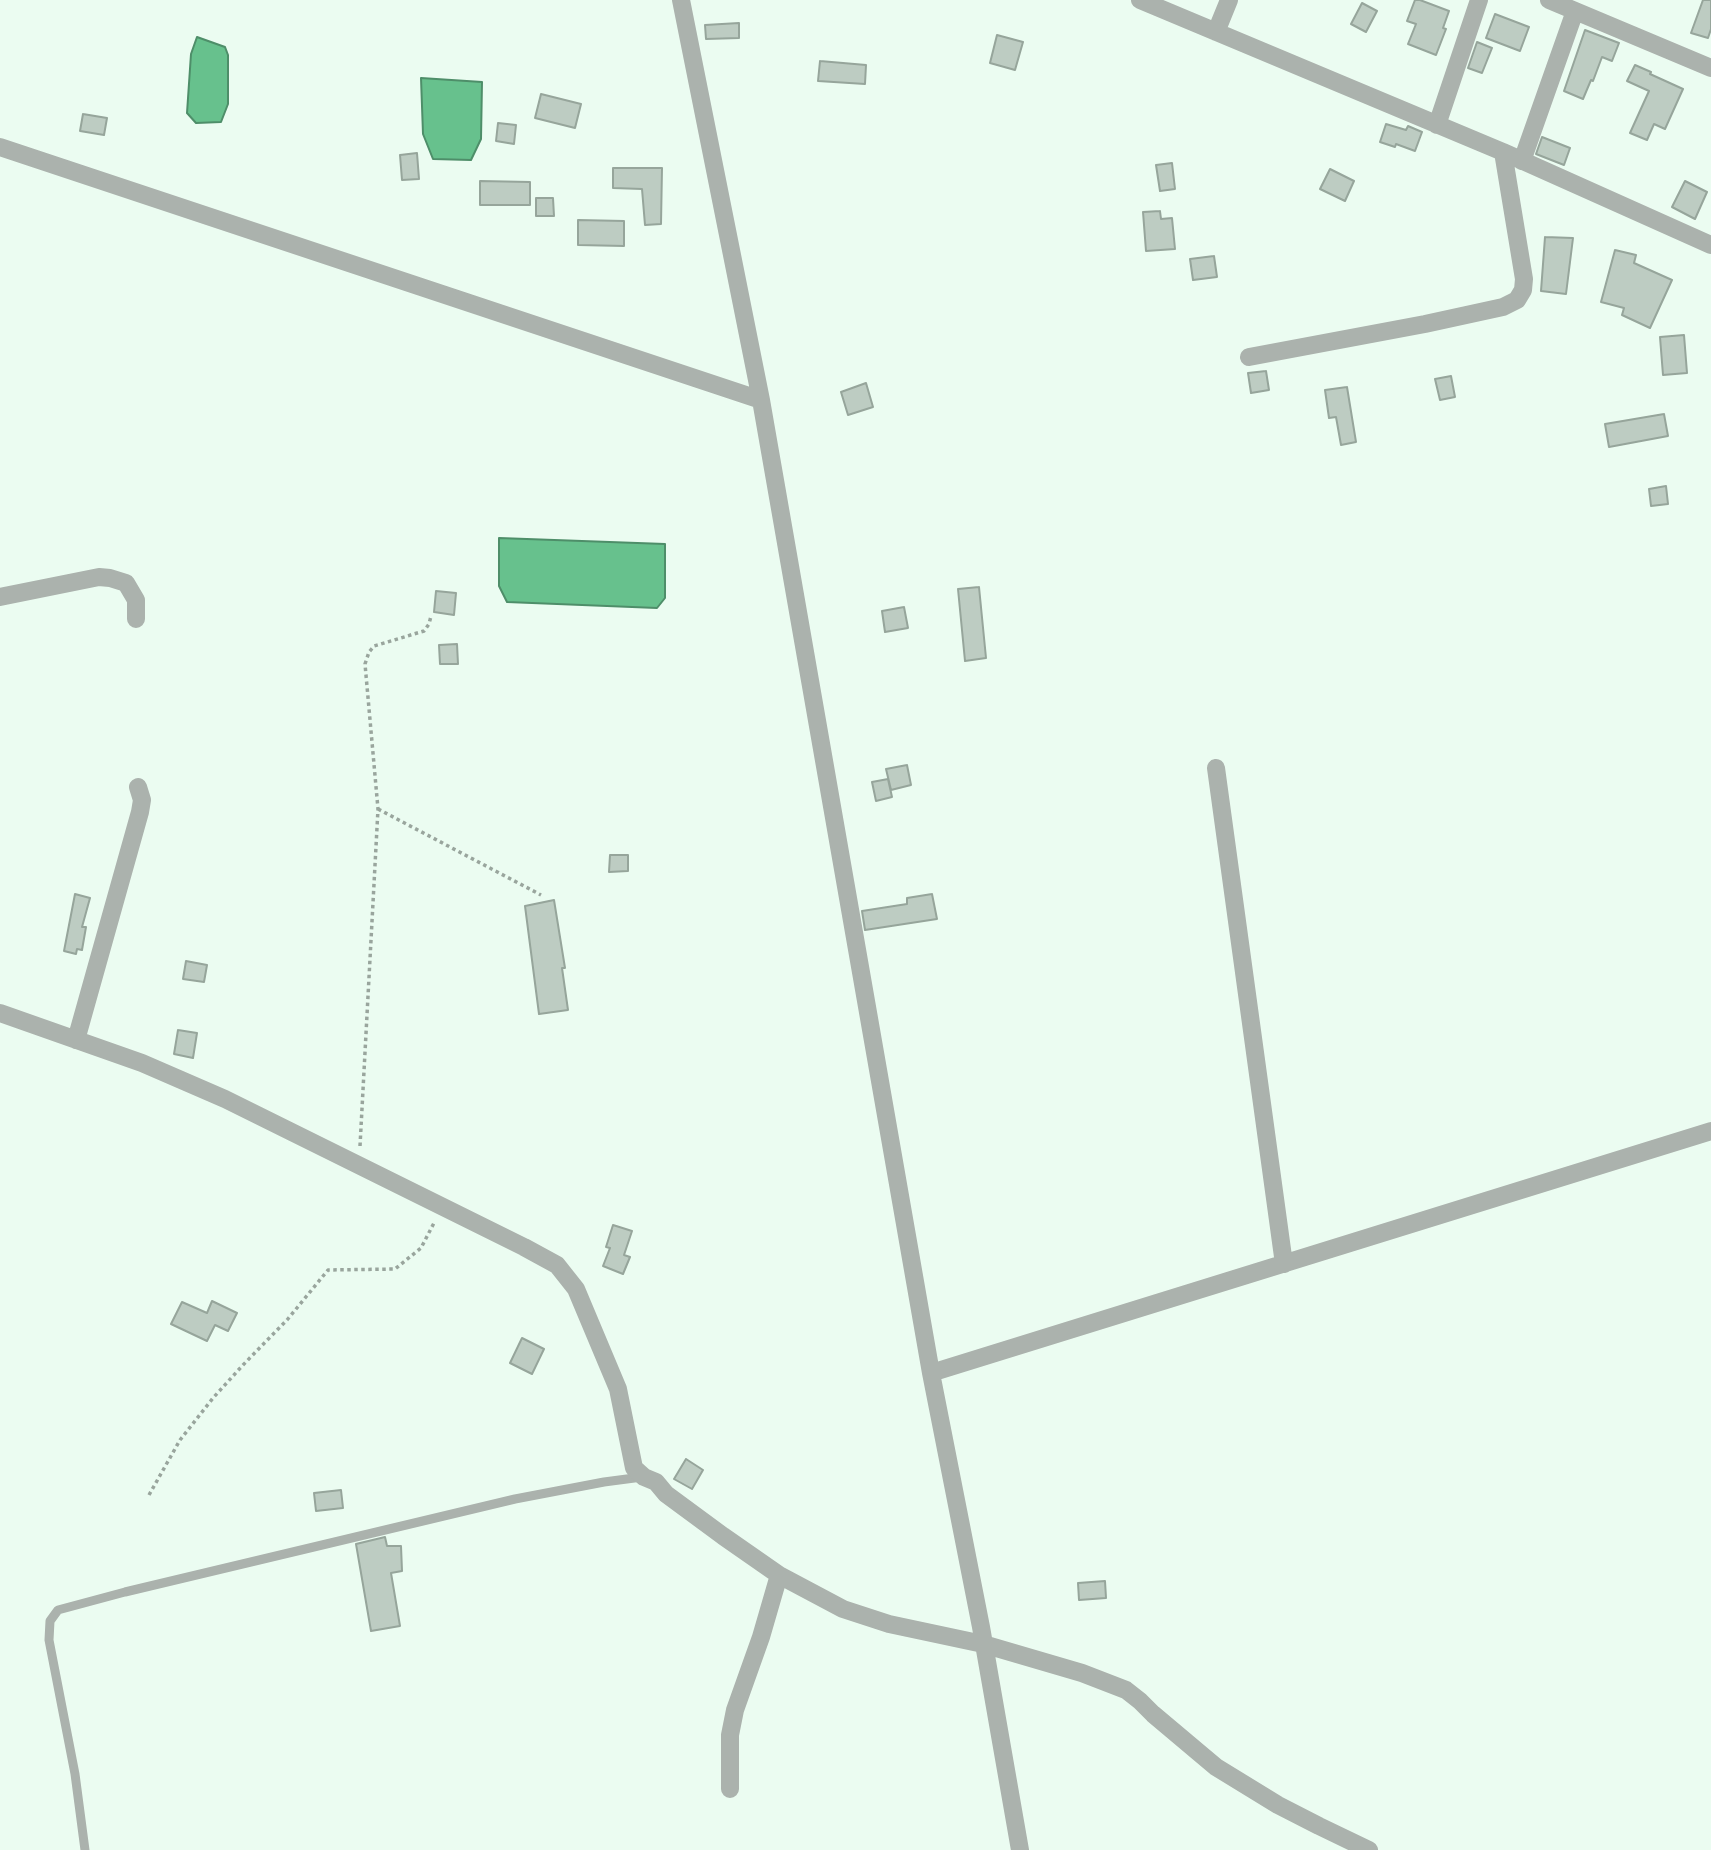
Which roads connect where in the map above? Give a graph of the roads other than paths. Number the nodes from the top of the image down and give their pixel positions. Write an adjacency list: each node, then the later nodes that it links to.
1 (681, 0): 15 (street)
2 (1140, 0): 7 (street)
3 (1229, 0): 7 (street)
4 (1479, 0): 9 (street)
5 (1549, 0): 6 (street)
6 (1575, 11): 8 (street); 12 (street)
7 (1216, 32): 9 (street)
8 (1711, 68)
9 (1437, 124): 11 (street)
10 (0, 148): 15 (street)
11 (1503, 152): 12 (street); 14 (street)
12 (1522, 160): 13 (street)
13 (1711, 245)
14 (1249, 357)
15 (761, 400): 24 (street)
16 (0, 597): 17 (street)
17 (136, 619)
18 (1216, 768): 23 (street)
19 (138, 787): 21 (street)
20 (0, 1013): 21 (street)
21 (76, 1040): 25 (street)
22 (1711, 1131): 23 (street)
23 (1284, 1264): 24 (street)
24 (931, 1373): 27 (street)
25 (644, 1477): 26 (street); 29 (lane)
26 (779, 1575): 27 (street); 28 (street)
27 (982, 1635): 30 (street); 31 (street)
28 (730, 1789)
29 (85, 1850)
30 (1020, 1850)
31 (1369, 1850)

